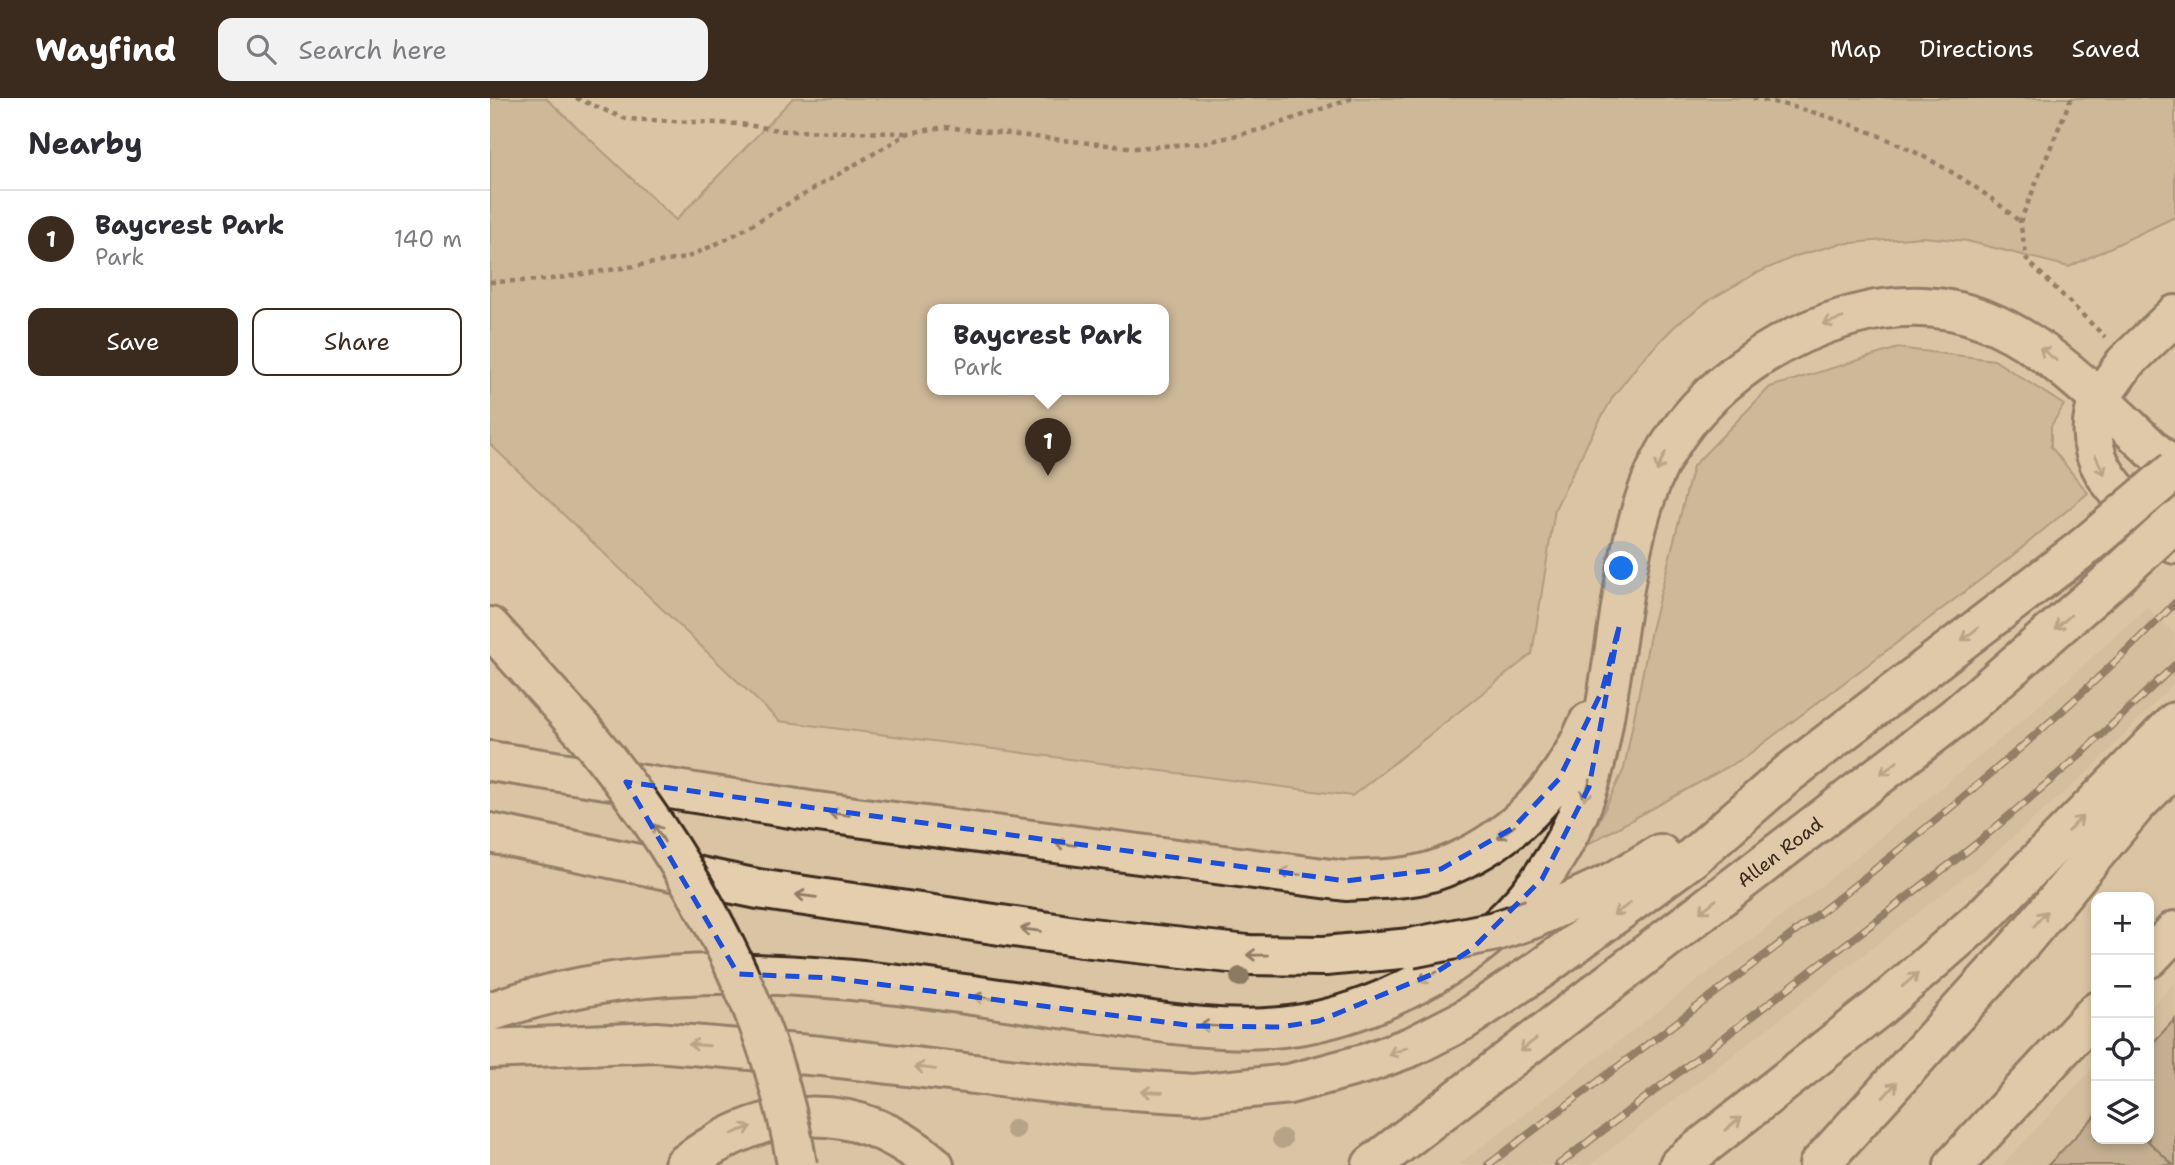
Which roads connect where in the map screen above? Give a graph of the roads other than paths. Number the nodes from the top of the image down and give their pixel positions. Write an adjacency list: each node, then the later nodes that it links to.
1 (2175, 315): 2 (main road)
2 (2099, 399): 3 (main road); 5 (main road, one-way to 5); 7 (main road, one-way to 7)
3 (2175, 470): 11 (main road, one-way to 11, bridge)
4 (2175, 522): 24 (main road, Allen Road, one-way to 24, bridge)
5 (2175, 544)
6 (490, 627): 22 (main road, one-way to 6, bridge)
7 (1619, 627): 9 (main road, one-way to 9); 17 (main road, one-way to 17)
8 (2175, 722): 25 (main road, one-way to 8)
9 (490, 761)
10 (2175, 765): 20 (main road, one-way to 10)
11 (1789, 773): 14 (main road, one-way to 14, bridge); 19 (main road, one-way to 19)
12 (490, 833): 14 (main road)
13 (490, 857): 14 (main road)
14 (758, 889)
15 (2175, 931): 16 (main road)
16 (2152, 955)
17 (490, 1012)
18 (2091, 1017): 26 (main road)
19 (490, 1049)
20 (1829, 1157)
21 (684, 1165): 23 (main road, one-way to 23)
22 (797, 1165)
23 (934, 1165)
24 (1372, 1165)
25 (1679, 1165)
26 (1954, 1165)

